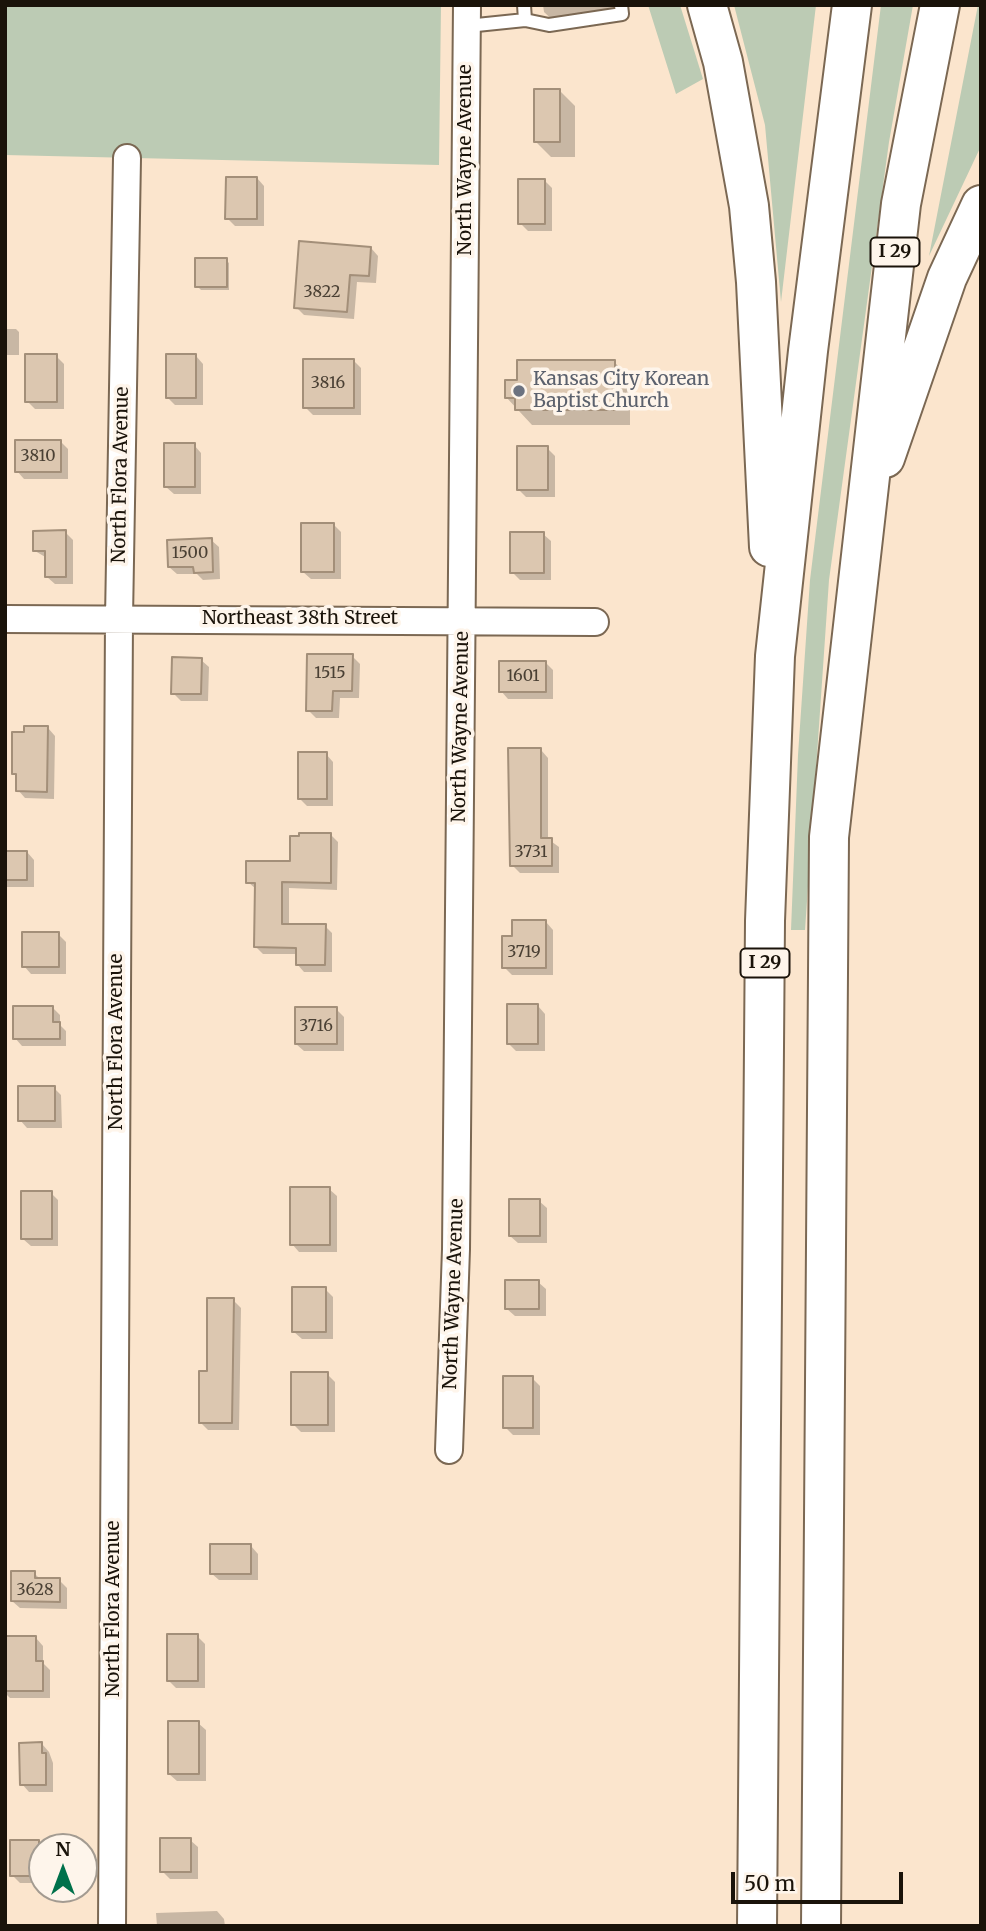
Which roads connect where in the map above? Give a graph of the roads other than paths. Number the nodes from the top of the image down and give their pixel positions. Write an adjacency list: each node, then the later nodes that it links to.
1 (524, 5): 7 (lane)
2 (621, 5): 7 (lane)
3 (707, 5): 15 (highway)
4 (852, 5): 15 (highway, I 29)
5 (940, 5): 10 (highway, I 29)
6 (467, 15): 7 (lane); 13 (street, North Wayne Avenue)
7 (525, 20)
8 (127, 158): 11 (street, North Flora Avenue)
9 (981, 205): 10 (highway)
10 (864, 502): 19 (highway, I 29)
11 (119, 618): 12 (street, Northeast 38th Street); 13 (street, Northeast 38th Street); 17 (street, North Flora Avenue)
12 (5, 619)
13 (462, 620): 14 (street, Northeast 38th Street); 16 (street, North Wayne Avenue)
14 (595, 622)
15 (775, 656): 18 (highway, I 29)
16 (449, 1450)
17 (112, 1926)
18 (757, 1926)
19 (821, 1926)

